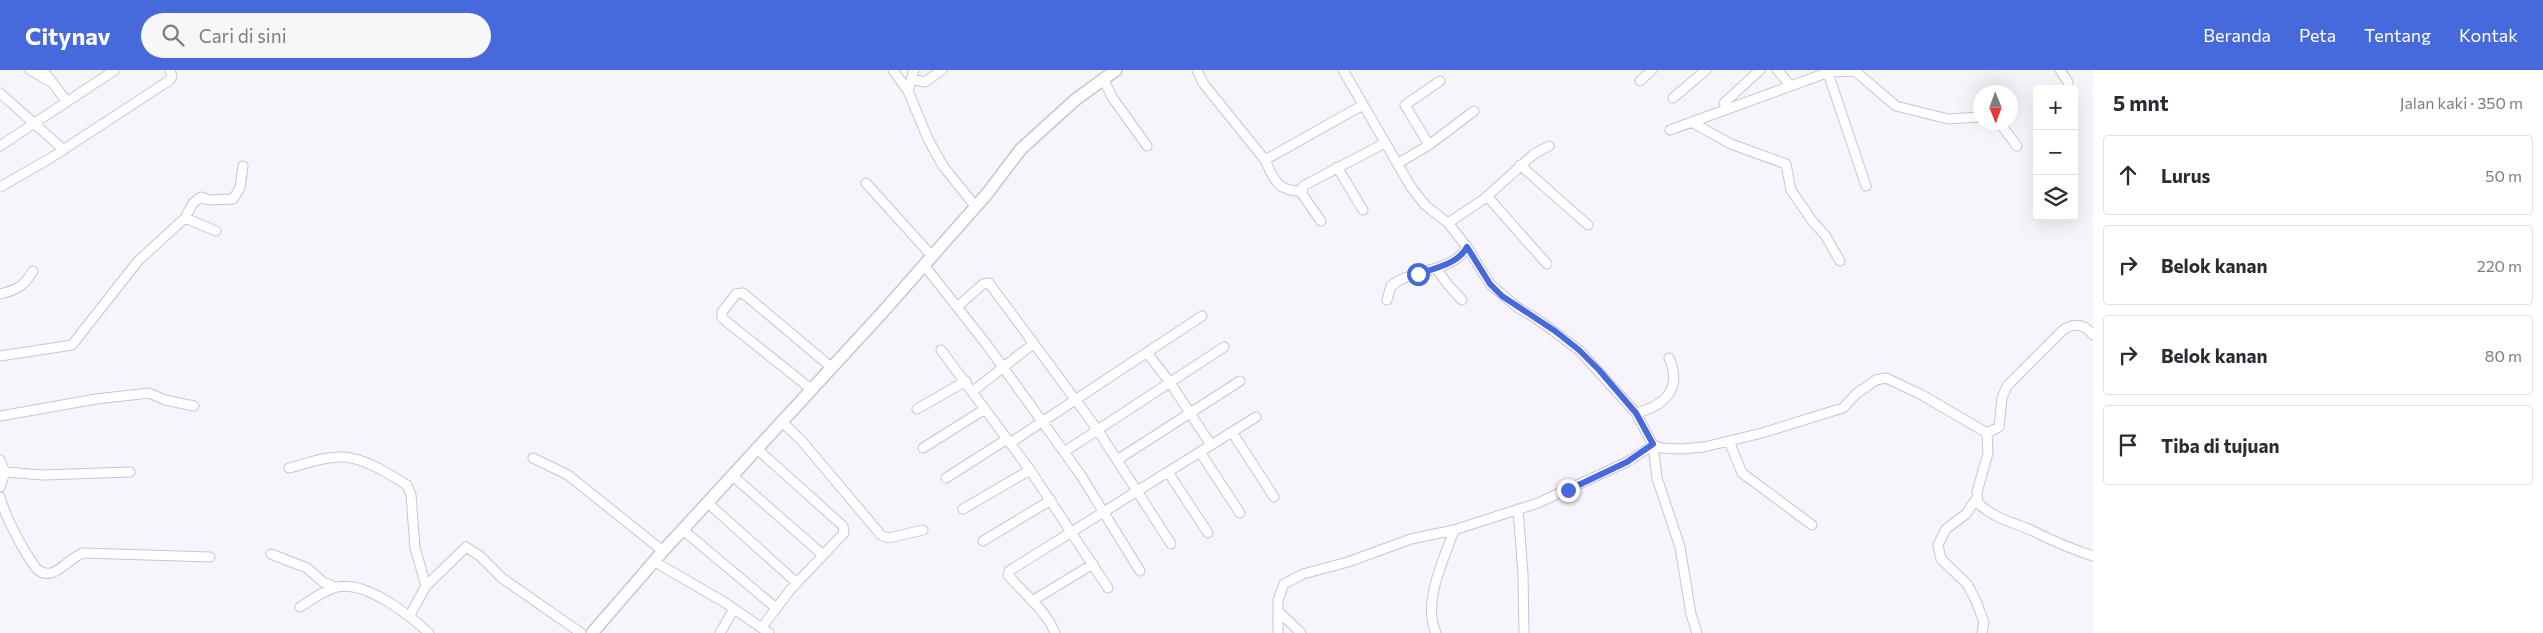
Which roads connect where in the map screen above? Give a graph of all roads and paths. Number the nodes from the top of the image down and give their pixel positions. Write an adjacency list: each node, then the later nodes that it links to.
1 (30, 70): 20 (street)
2 (115, 70): 26 (street)
3 (170, 70): 41 (street)
4 (893, 70): 23 (street)
5 (942, 70): 16 (street)
6 (1116, 70): 17 (street)
7 (1197, 70): 42 (street)
8 (1343, 70): 28 (street)
9 (1652, 70): 19 (street)
10 (1706, 70): 25 (street)
11 (1760, 70): 27 (street)
12 (1777, 70): 22 (street)
13 (2060, 70): 21 (street)
14 (45, 71): 20 (street)
15 (1828, 71): 22 (street); 30 (street); 48 (street)
16 (912, 74): 23 (street)
17 (1104, 80): 38 (street); 52 (street)
18 (1440, 80): 36 (street)
19 (1640, 81)
20 (50, 82): 26 (street)
21 (2068, 82)
22 (1791, 86): 31 (street)
23 (908, 90): 52 (street)
24 (1, 97): 32 (street)
25 (1674, 98)
26 (66, 102): 32 (street)
27 (1724, 103)
28 (1363, 105): 35 (street); 42 (street)
29 (1474, 111): 36 (street)
30 (1973, 117)
31 (1693, 122): 33 (street); 61 (street)
32 (35, 124): 37 (street); 41 (street)
33 (1670, 130)
34 (2005, 130): 40 (street)
35 (1385, 143): 43 (street); 46 (street)
36 (1429, 145): 43 (street)
37 (0, 146)
38 (1147, 146)
39 (1550, 146): 44 (street)
40 (2017, 146)
41 (64, 150): 49 (street)
42 (1265, 160): 50 (street)
43 (1397, 164): 56 (street)
44 (1520, 165): 51 (street); 57 (street)
45 (243, 166): 54 (street)
46 (1337, 167): 50 (street); 53 (street)
47 (866, 183): 60 (street)
48 (1866, 186)
49 (0, 187)
50 (1302, 191): 55 (street)
51 (1487, 196): 56 (street); 62 (street)
52 (976, 207): 60 (street)
53 (1363, 210)
54 (185, 218): 58 (street); 76 (street)
55 (1321, 221)
56 (1448, 223): 59 (street)
57 (1588, 225)
58 (216, 231)
59 (1467, 247): 64 (street); 90 (street)
60 (932, 256): 63 (street)
61 (1840, 261)
62 (1547, 264)
63 (924, 265): 69 (street); 78 (street)
64 (1436, 268): 67 (street); 68 (street)
65 (32, 271): 66 (street)
66 (0, 294)
67 (1387, 300)
68 (1462, 300)
69 (957, 306): 72 (street); 79 (street)
70 (1202, 316): 75 (street)
71 (2093, 335): 97 (street)
72 (1033, 344): 79 (street); 85 (street)
73 (1224, 347): 81 (street)
74 (941, 350): 80 (street)
75 (1147, 353): 81 (street); 85 (street)
76 (0, 356)
77 (1669, 358): 90 (street)
78 (831, 367): 83 (street); 83 (street)
79 (1003, 368): 84 (street); 94 (street)
80 (966, 381): 84 (street); 87 (street)
81 (1169, 381): 89 (street); 95 (street)
82 (1240, 382): 89 (street)
83 (811, 389): 93 (street)
84 (973, 390): 88 (street)
85 (1076, 398): 94 (street); 95 (street)
86 (194, 406): 91 (street)
87 (917, 409)
88 (986, 409): 98 (street); 103 (street)
89 (1190, 412): 101 (street); 108 (street)
90 (1636, 413): 100 (street)
91 (0, 416)
92 (1256, 417): 96 (street)
93 (781, 421): 102 (street); 129 (street)
94 (1042, 422): 98 (street); 104 (street)
95 (1097, 428): 104 (street); 108 (street)
96 (1232, 432): 101 (street); 119 (street)
97 (1987, 433): 99 (street); 120 (street)
98 (1009, 441): 110 (street); 115 (street)
99 (1729, 441): 100 (street); 127 (street)
100 (1653, 444): 124 (street); 164 (street)
101 (1211, 445): 105 (street)
102 (756, 448): 114 (street); 137 (street)
103 (923, 448)
104 (1064, 452): 125 (street)
105 (1200, 452): 113 (street); 126 (street)
106 (533, 458): 135 (street)
107 (0, 460): 111 (street)
108 (1117, 460): 117 (street)
109 (288, 468): 144 (street)
110 (1030, 470): 121 (street); 123 (street)
111 (5, 472): 112 (street); 116 (street)
112 (130, 472)
113 (1168, 472): 117 (street); 132 (street)
114 (733, 476): 122 (street); 137 (street)
115 (946, 478)
116 (0, 487)
117 (1136, 492): 125 (street); 134 (street)
118 (0, 497): 139 (street)
119 (1274, 497)
120 (1976, 499): 138 (street); 165 (street)
121 (1051, 500): 131 (street); 133 (street)
122 (708, 503): 128 (street); 143 (street)
123 (963, 509)
124 (1518, 509): 130 (street); 163 (street)
125 (1103, 512): 131 (street); 142 (street)
126 (1240, 513)
127 (1812, 525)
128 (683, 530): 135 (street); 149 (street)
129 (923, 530)
130 (1454, 530): 151 (street); 162 (street)
131 (1072, 531): 141 (street); 147 (street)
132 (1208, 533)
133 (983, 541)
134 (1171, 544)
135 (663, 551): 140 (street)
136 (271, 554): 145 (street)
137 (823, 555): 143 (street)
138 (2093, 556)
139 (210, 558)
140 (655, 562): 150 (street); 156 (street)
141 (1093, 564): 146 (street); 147 (street)
142 (1140, 571)
143 (796, 584): 149 (street)
144 (426, 586): 152 (street); 155 (street)
145 (335, 588): 148 (street); 152 (street)
146 (1108, 588)
147 (1032, 600): 159 (street)
148 (300, 606)
149 (776, 608): 153 (street)
150 (734, 609): 153 (street); 157 (street)
151 (1278, 610): 160 (street); 161 (street)
152 (410, 616): 154 (street)
153 (762, 627): 158 (street)
154 (429, 633)
155 (581, 633)
156 (592, 633)
157 (720, 633)
158 (769, 633)
159 (1055, 633)
160 (1278, 633)
161 (1301, 633)
162 (1436, 633)
163 (1524, 633)
164 (1697, 633)
165 (1982, 633)

